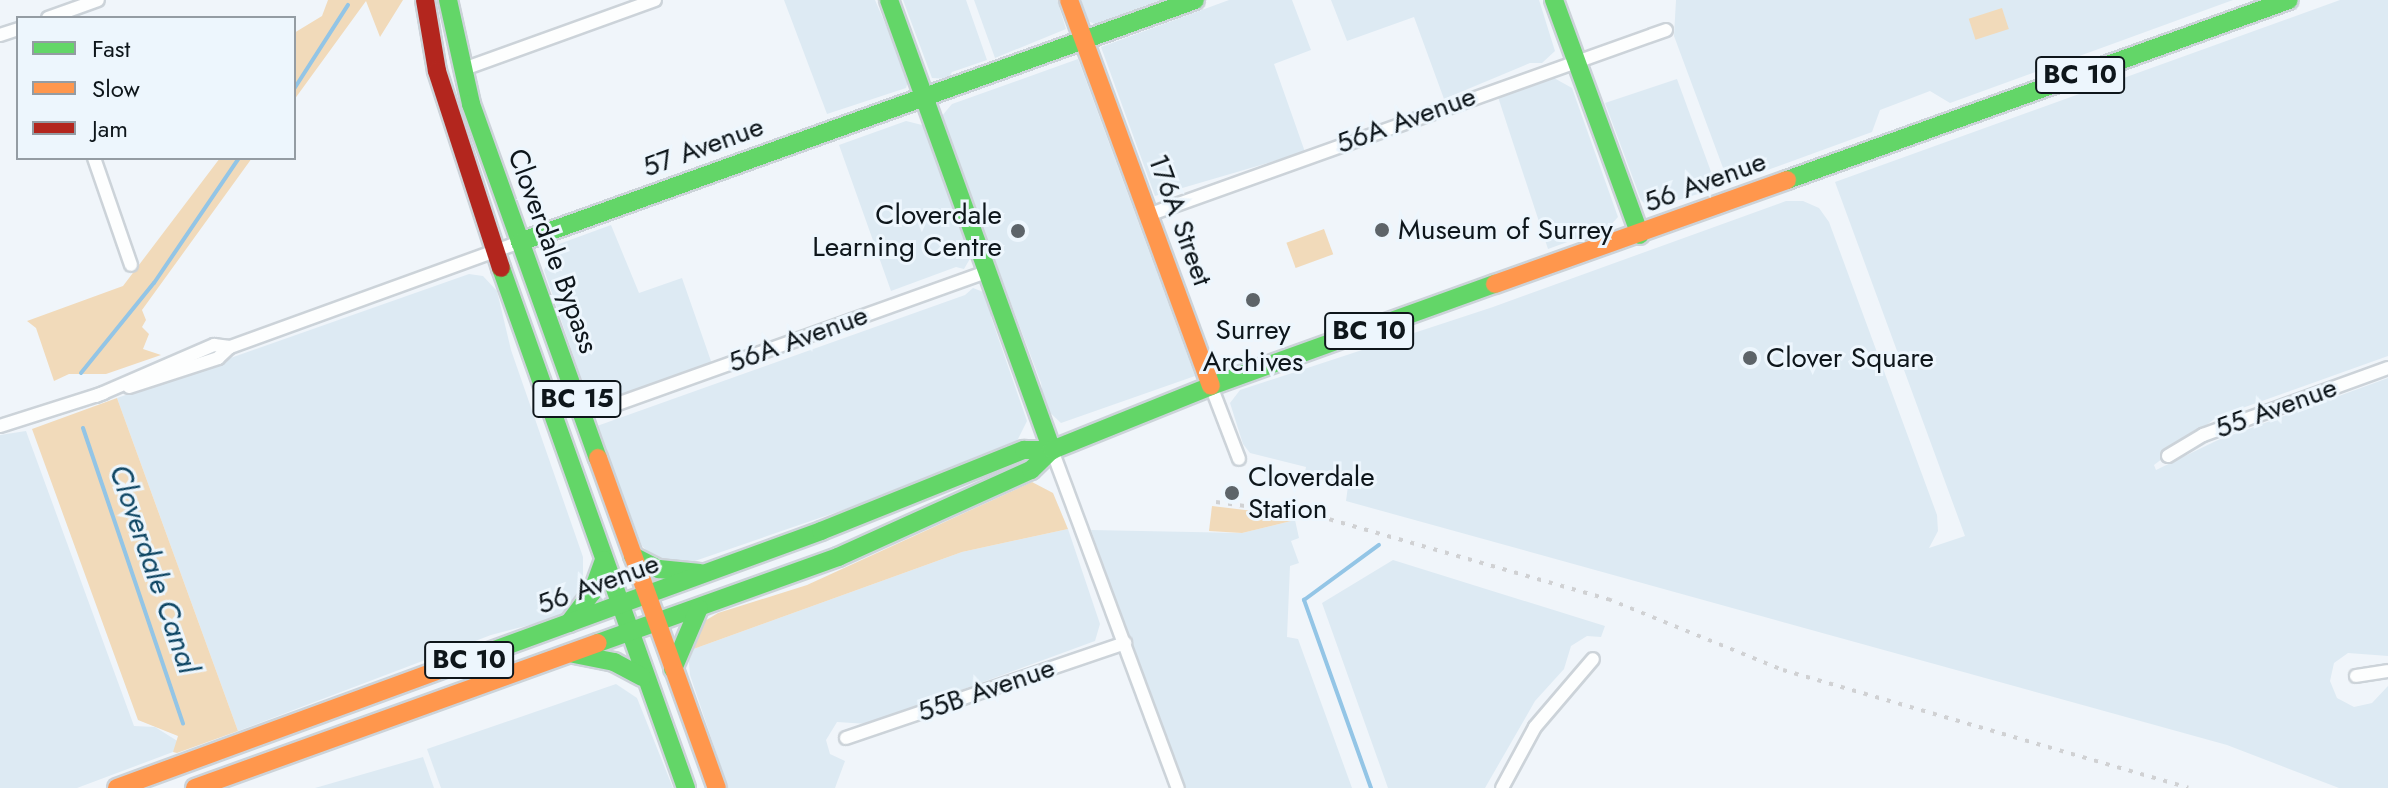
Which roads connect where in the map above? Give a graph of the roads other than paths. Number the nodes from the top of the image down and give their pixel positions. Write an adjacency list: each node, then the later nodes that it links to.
1 (98, 0): 10 (street)
2 (425, 0): 20 (main road, Cloverdale Bypass / BC 15)
3 (448, 0): 14 (main road, Cloverdale Bypass / BC 15)
4 (655, 0): 14 (street)
5 (889, 0): 15 (main road)
6 (1069, 0): 12 (main road, 176A Street)
7 (1195, 0): 12 (main road, 57 Avenue)
8 (1554, 0): 13 (main road)
9 (2289, 0): 18 (main road, 56 Avenue / BC 10)
10 (54, 16)
11 (1666, 30): 13 (street, 56A Avenue)
12 (1084, 40): 15 (main road, 57 Avenue); 17 (main road, 176A Street)
13 (1575, 59): 17 (street, 56A Avenue); 18 (main road)
14 (461, 70): 19 (main road, Cloverdale Bypass / BC 15)
15 (925, 97): 19 (main road, 57 Avenue); 22 (main road)
16 (95, 160): 21 (street)
17 (1148, 215): 24 (main road, 176A Street)
18 (1640, 235): 24 (main road, 56 Avenue / BC 10)
19 (520, 242): 20 (street, 57 Avenue); 30 (main road, Cloverdale Bypass / BC 15)
20 (495, 251): 26 (street, 57 Avenue); 31 (main road, Cloverdale Bypass / BC 15)
21 (131, 265)
22 (987, 272): 25 (street, 56A Avenue); 27 (main road)
23 (2388, 368): 28 (street, 55 Avenue)
24 (1211, 386): 27 (main road, 56 Avenue / BC 10); 29 (street, 176A Street)
25 (609, 407)
26 (0, 426)
27 (1052, 450): 32 (main road, 56 Avenue / BC 10); 35 (main road, 56 Avenue / BC 10); 39 (street)
28 (2168, 456)
29 (1239, 459)
30 (633, 556): 32 (main road); 33 (main road, Cloverdale Bypass / BC 15)
31 (604, 560): 34 (main road, Cloverdale Bypass / BC 15); 37 (main road)
32 (708, 573): 33 (main road, 56 Avenue / BC 10)
33 (647, 596): 34 (main road, 56 Avenue / BC 10); 36 (main road, Cloverdale Bypass / BC 15)
34 (619, 606): 37 (main road, 56 Avenue / BC 10); 38 (main road, Cloverdale Bypass / BC 15)
35 (699, 608): 36 (main road, 56 Avenue / BC 10); 42 (main road)
36 (657, 623): 38 (main road, 56 Avenue / BC 10); 42 (main road, Cloverdale Bypass / BC 15)
37 (567, 624): 47 (main road, 56 Avenue / BC 10)
38 (628, 633): 40 (main road, 56 Avenue / BC 10); 45 (main road, Cloverdale Bypass / BC 15)
39 (1125, 643): 46 (street, 55B Avenue); 51 (street)
40 (572, 654): 45 (main road); 48 (main road, 56 Avenue / BC 10)
41 (1593, 659): 52 (street)
42 (673, 669): 50 (main road, Cloverdale Bypass / BC 15)
43 (2388, 671): 44 (street)
44 (2356, 676)
45 (642, 677): 49 (main road, Cloverdale Bypass / BC 15)
46 (846, 738)
47 (117, 788)
48 (195, 788)
49 (686, 788)
50 (717, 788)
51 (1178, 788)
52 (1502, 788)

